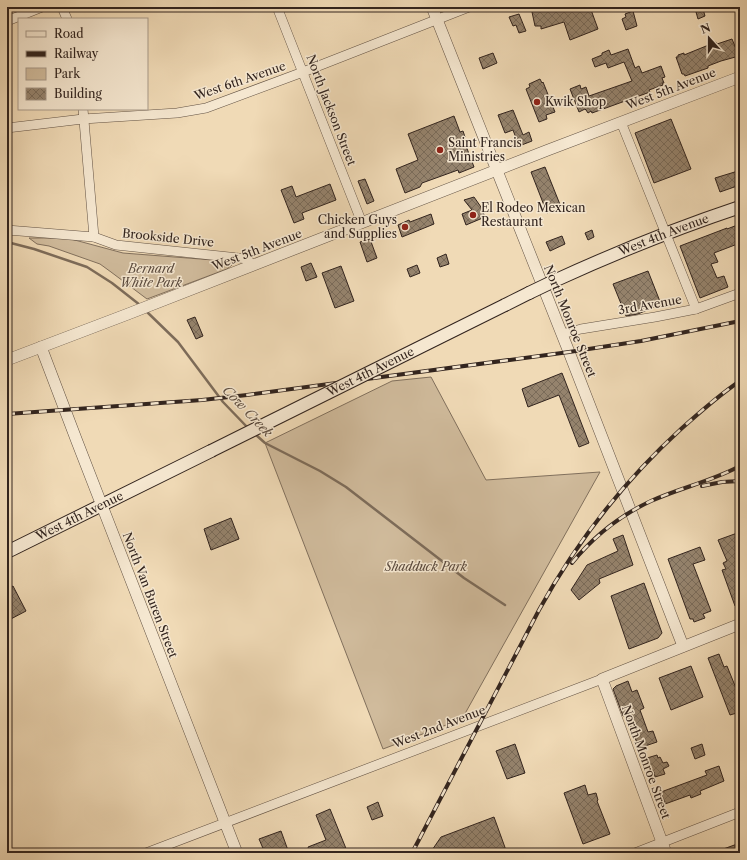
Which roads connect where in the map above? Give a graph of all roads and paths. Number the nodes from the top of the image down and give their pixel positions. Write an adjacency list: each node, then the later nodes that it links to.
1 (42, 7): 8 (street)
2 (62, 7): 6 (street)
3 (277, 7): 9 (street, North Jackson Street)
4 (432, 7): 7 (street, North Monroe Street)
5 (469, 7): 7 (street, West 6th Avenue)
6 (67, 18)
7 (437, 20): 9 (street, West 6th Avenue); 15 (street, North Monroe Street)
8 (7, 21)
9 (303, 72): 12 (street, West 6th Avenue); 17 (street, North Jackson Street)
10 (740, 76): 13 (street, West 5th Avenue)
11 (83, 110): 12 (street)
12 (83, 119): 14 (street, West 6th Avenue); 20 (street)
13 (621, 122): 15 (street, West 5th Avenue); 19 (street)
14 (7, 128)
15 (496, 170): 17 (street, West 5th Avenue); 24 (street, North Monroe Street)
16 (740, 207): 19 (main road, West 4th Avenue)
17 (362, 222): 21 (street, West 5th Avenue)
18 (7, 230): 20 (street, Brookside Drive)
19 (665, 233): 23 (street); 27 (main road, West 4th Avenue, bridge)
20 (94, 237): 21 (street, Brookside Drive)
21 (251, 266): 25 (street, West 5th Avenue)
22 (740, 293): 23 (street, 3rd Avenue)
23 (696, 309): 24 (street, 3rd Avenue)
24 (562, 334): 30 (street, North Monroe Street)
25 (41, 347): 26 (street, West 5th Avenue); 27 (street, North Van Buren Street)
26 (7, 360)
27 (101, 506): 28 (main road, West 4th Avenue); 33 (street, North Van Buren Street)
28 (7, 552)
29 (740, 624): 30 (street, West 2nd Avenue)
30 (683, 646): 31 (street, West 2nd Avenue)
31 (602, 679): 33 (street, West 2nd Avenue); 34 (street, North Monroe Street)
32 (740, 812): 34 (street)
33 (225, 823): 35 (street, West 2nd Avenue); 36 (street, North Van Buren Street)
34 (664, 848): 37 (street)
35 (146, 853)
36 (237, 853)
37 (635, 853)

